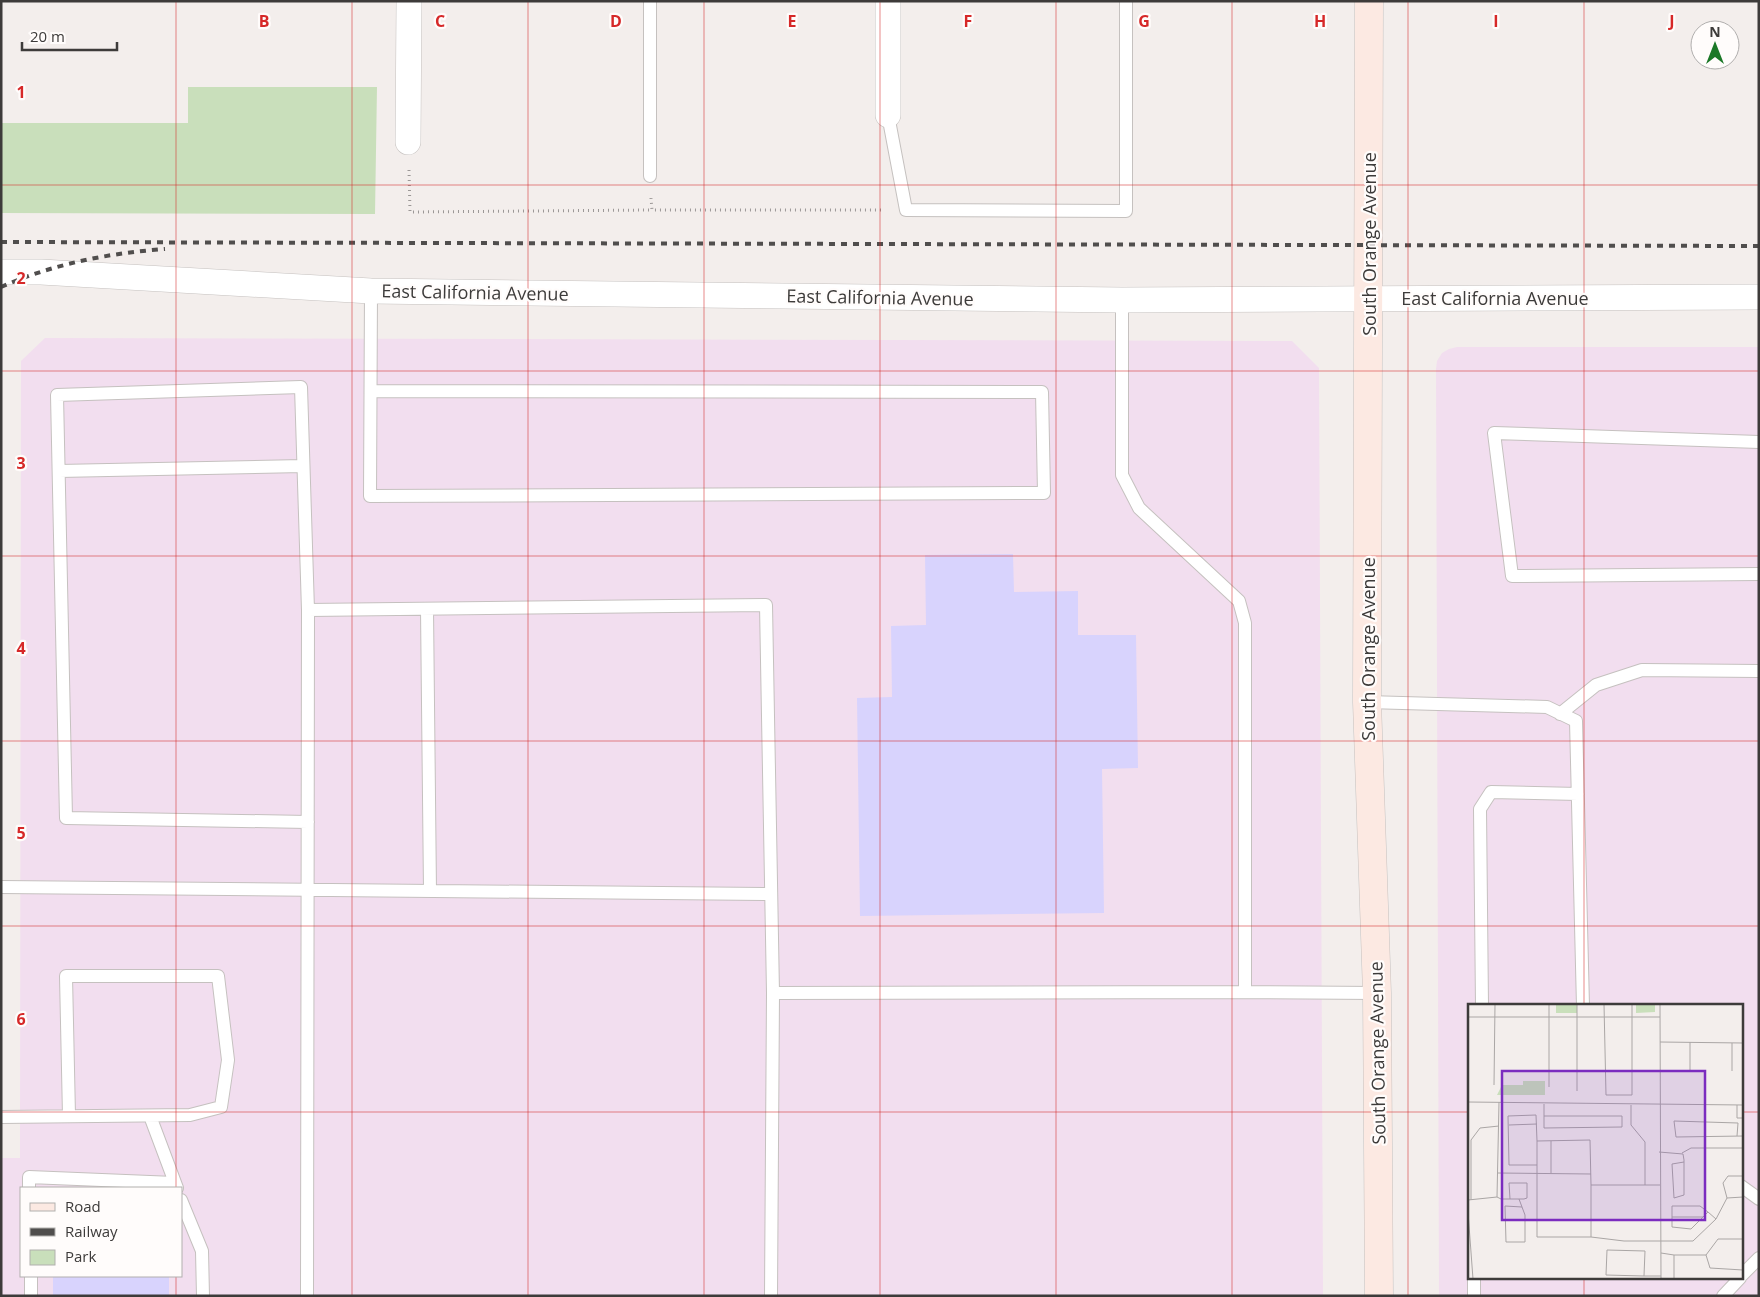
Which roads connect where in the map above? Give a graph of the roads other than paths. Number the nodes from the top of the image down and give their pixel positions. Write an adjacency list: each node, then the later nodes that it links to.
1 (409, 1): 7 (street)
2 (650, 1): 8 (lane)
3 (888, 1): 6 (street)
4 (1126, 1): 6 (lane)
5 (1369, 1): 12 (street, South Orange Avenue)
6 (888, 115)
7 (408, 142)
8 (650, 176)
9 (1, 272): 10 (street, East California Avenue)
10 (371, 291): 13 (street, East California Avenue); 14 (lane)
11 (1759, 297): 12 (street, East California Avenue)
12 (1369, 299): 13 (street, East California Avenue); 22 (street, South Orange Avenue)
13 (1122, 300): 31 (lane)
14 (371, 391): 14 (lane)
15 (1759, 442): 18 (lane)
16 (303, 466): 17 (lane); 17 (lane); 20 (lane)
17 (59, 471): 25 (lane)
18 (1759, 574)
19 (427, 609): 20 (lane); 28 (lane); 29 (lane)
20 (308, 610): 25 (lane)
21 (1759, 671): 23 (lane)
22 (1368, 702): 23 (lane); 32 (street, South Orange Avenue)
23 (1560, 714): 24 (lane)
24 (1578, 794): 33 (lane); 34 (lane)
25 (308, 822): 27 (lane)
26 (1, 886): 27 (lane)
27 (308, 890): 28 (lane); 50 (lane)
28 (430, 892): 29 (lane)
29 (771, 894): 30 (lane)
30 (773, 992): 31 (lane); 51 (lane)
31 (1245, 992): 32 (lane)
32 (1377, 993): 52 (street, South Orange Avenue)
33 (1482, 1004)
34 (1583, 1004)
35 (69, 1116): 36 (lane); 36 (lane); 37 (lane)
36 (150, 1116): 38 (lane)
37 (1, 1117)
38 (175, 1185): 39 (lane)
39 (29, 1187)
40 (1742, 1187): 41 (lane)
41 (1759, 1199)
42 (182, 1202): 49 (lane)
43 (1759, 1258): 44 (lane)
44 (1742, 1275)
45 (31, 1277): 48 (lane)
46 (1474, 1280): 53 (lane)
47 (1738, 1280): 54 (lane)
48 (31, 1296)
49 (203, 1296)
50 (307, 1296)
51 (771, 1296)
52 (1379, 1296)
53 (1474, 1296)
54 (1724, 1296)

